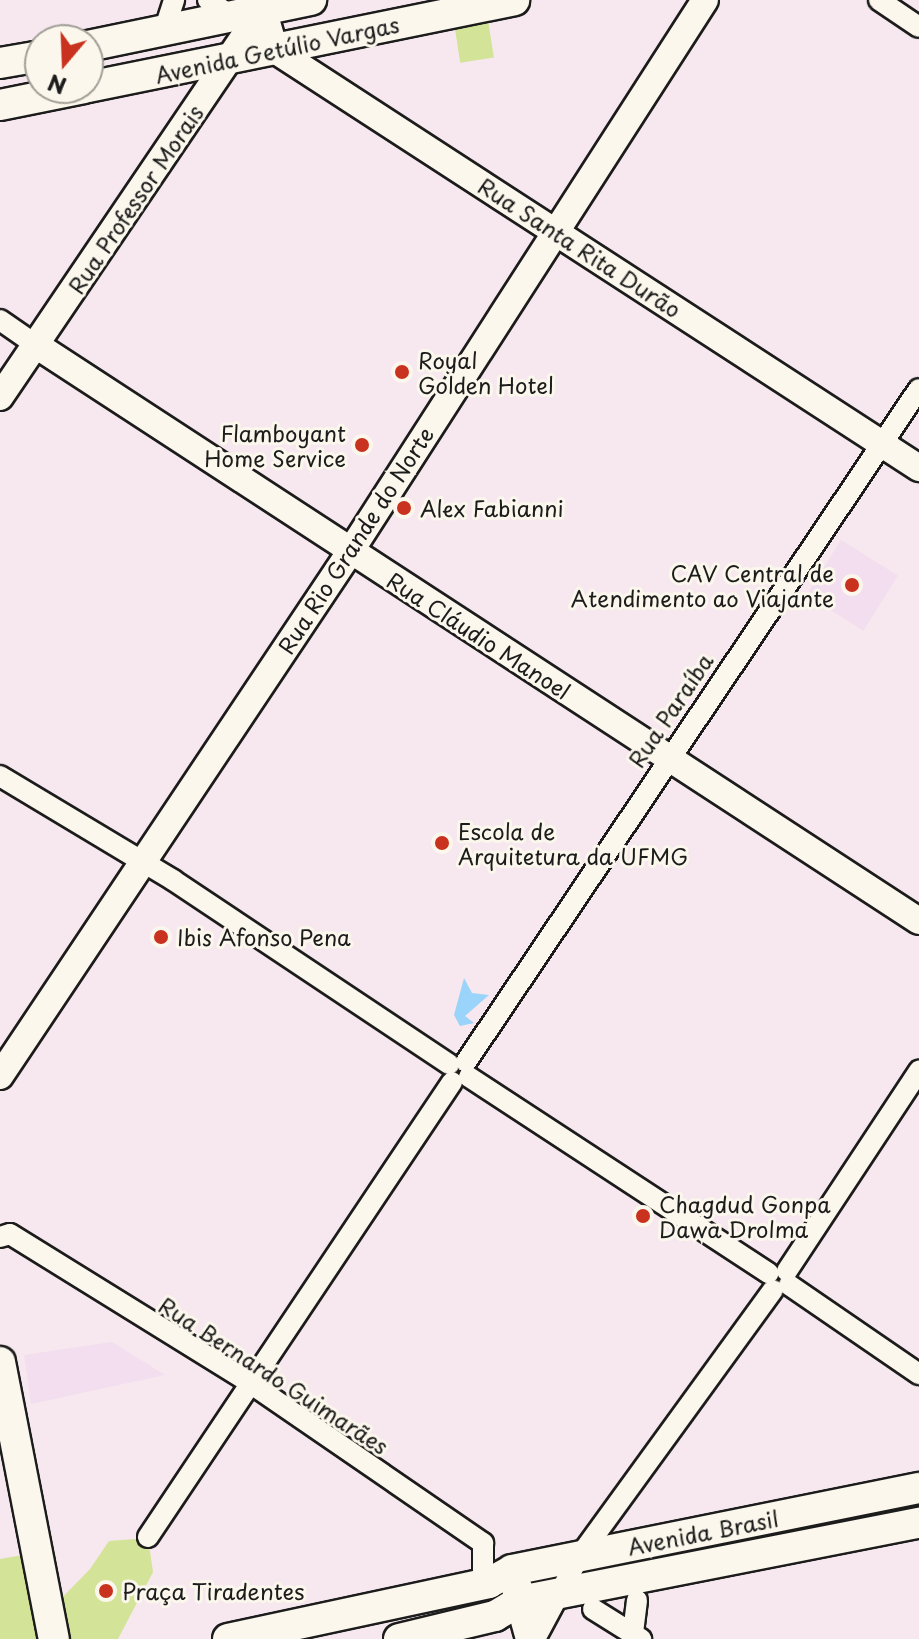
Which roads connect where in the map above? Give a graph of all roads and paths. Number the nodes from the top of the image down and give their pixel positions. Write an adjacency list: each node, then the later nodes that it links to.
1 (174, 0): 9 (street)
2 (311, 0): 6 (main road, Avenida Getúlio Vargas)
3 (514, 0): 11 (main road, Avenida Getúlio Vargas)
4 (705, 0): 18 (street, Rua Rio Grande do Norte)
5 (879, 0): 8 (street)
6 (266, 4): 7 (main road, Avenida Getúlio Vargas); 11 (street); 13 (street, Rua Professor Morais)
7 (219, 8): 9 (main road, Avenida Getúlio Vargas)
8 (919, 27)
9 (164, 31): 10 (main road, Avenida Getúlio Vargas)
10 (104, 43)
11 (275, 50): 13 (main road, Avenida Getúlio Vargas); 18 (street, Rua Santa Rita Durão)
12 (24, 59): 14 (main road)
13 (230, 59): 15 (main road, Avenida Getúlio Vargas); 20 (street, Rua Professor Morais)
14 (0, 63)
15 (104, 84)
16 (24, 100): 17 (main road, Avenida Getúlio Vargas)
17 (0, 105)
18 (554, 230): 23 (street, Rua Santa Rita Durão); 25 (street, Rua Rio Grande do Norte)
19 (0, 320): 20 (street, Rua Cláudio Manoel)
20 (36, 345): 22 (street, Rua Professor Morais); 25 (street, Rua Cláudio Manoel)
21 (919, 389): 23 (street, Rua Paraíba)
22 (0, 397)
23 (881, 443): 24 (street, Rua Santa Rita Durão); 26 (street, Rua Paraíba)
24 (919, 468)
25 (350, 552): 26 (street, Rua Cláudio Manoel); 28 (street, Rua Rio Grande do Norte)
26 (667, 756): 29 (street, Rua Cláudio Manoel); 30 (street, Rua Paraíba)
27 (0, 776): 28 (street)
28 (137, 866): 30 (street); 32 (street, Rua Rio Grande do Norte)
29 (919, 921)
30 (459, 1071): 34 (street); 37 (street, Rua Paraíba)
31 (919, 1071): 34 (street)
32 (0, 1076)
33 (5, 1236): 37 (street, Rua Bernardo Guimarães)
34 (779, 1280): 36 (street); 44 (street)
35 (0, 1362): 47 (main road)
36 (919, 1374)
37 (250, 1383): 41 (street, Rua Paraíba); 44 (street, Rua Bernardo Guimarães)
38 (919, 1488): 44 (main road, Avenida Brasil)
39 (919, 1506): 44 (main road, Avenida Brasil)
40 (919, 1523): 44 (main road, Avenida Brasil)
41 (148, 1537)
42 (919, 1543): 43 (main road, Avenida Brasil)
43 (637, 1600): 45 (main road, Avenida Brasil); 46 (street)
44 (530, 1601): 45 (main road, Avenida Brasil); 48 (main road, Avenida Brasil); 49 (main road, Avenida Brasil)
45 (593, 1609): 46 (street)
46 (637, 1636)
47 (54, 1639)
48 (228, 1639)
49 (399, 1639)

